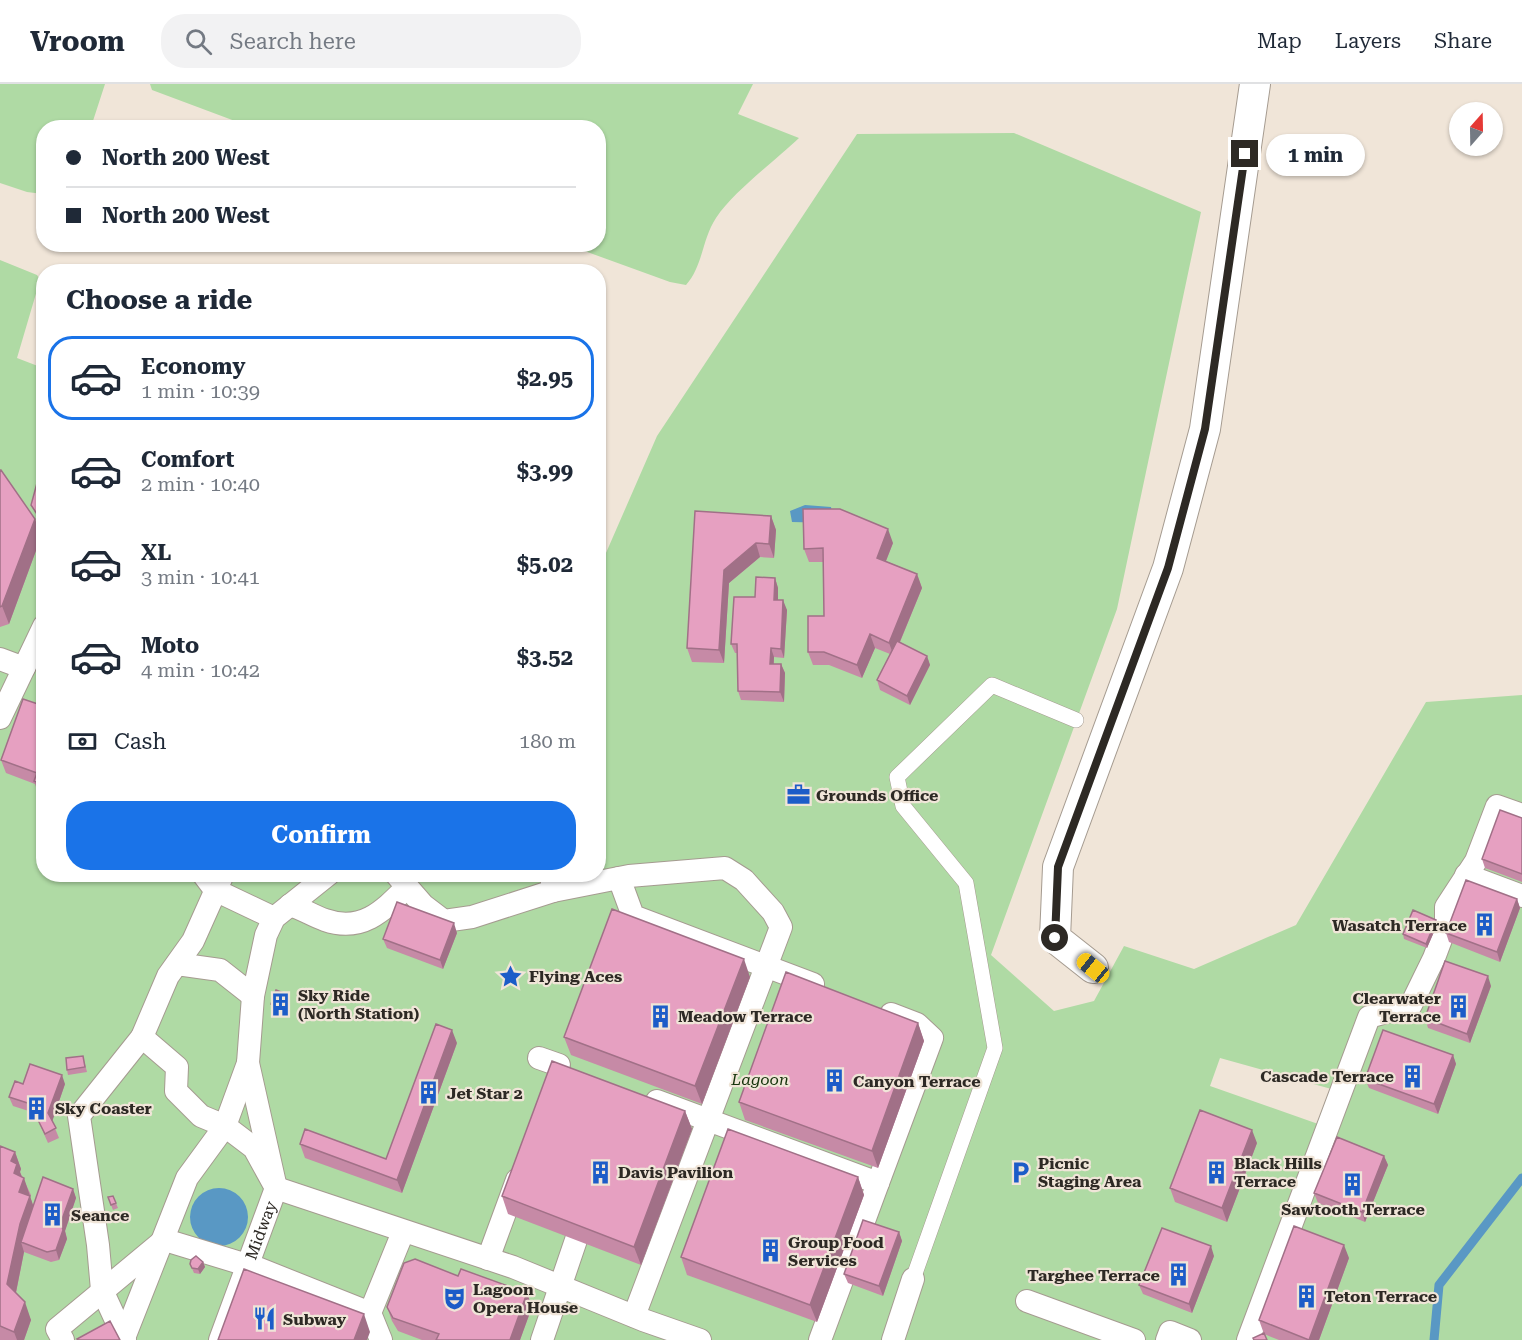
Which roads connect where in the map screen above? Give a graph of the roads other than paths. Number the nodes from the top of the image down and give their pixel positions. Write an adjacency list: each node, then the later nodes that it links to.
1 (1255, 84): 22 (street)
2 (36, 643): 4 (street)
3 (0, 659): 4 (street)
4 (24, 668): 5 (street)
5 (0, 718)
6 (1076, 720): 41 (lane)
7 (1522, 815): 8 (street)
8 (1466, 875): 18 (street); 58 (street)
9 (606, 878): 10 (street)
10 (619, 878): 21 (street); 21 (street)
11 (213, 882): 20 (street)
12 (218, 882): 19 (street)
13 (319, 882): 19 (street)
14 (400, 882): 19 (street)
15 (403, 882): 17 (street)
16 (576, 882): 17 (street)
17 (544, 893)
18 (1522, 896)
19 (282, 912): 24 (street)
20 (177, 964): 24 (street); 26 (street)
21 (766, 967): 23 (street); 31 (street)
22 (1093, 968)
23 (831, 991)
24 (254, 996): 27 (street)
25 (874, 1008): 34 (street)
26 (142, 1037): 32 (street); 43 (street)
27 (248, 1063): 32 (street); 35 (street)
28 (550, 1069): 29 (street)
29 (580, 1073)
30 (633, 1092): 31 (street)
31 (708, 1120): 34 (street); 46 (street)
32 (225, 1126): 35 (street); 37 (street)
33 (523, 1164): 39 (street)
34 (878, 1183): 53 (street)
35 (276, 1188): 36 (street); 40 (street, Midway)
36 (403, 1232): 39 (street); 45 (street)
37 (165, 1240): 40 (street); 43 (street); 48 (street)
38 (576, 1240): 42 (street)
39 (488, 1259): 42 (street)
40 (248, 1267): 45 (street); 49 (street, Midway)
41 (914, 1279): 54 (street)
42 (558, 1285): 46 (street); 51 (street)
43 (102, 1290): 47 (street); 48 (street)
44 (1027, 1301): 55 (street)
45 (370, 1313): 50 (street)
46 (634, 1316): 52 (street)
47 (57, 1336)
48 (125, 1339)
49 (220, 1340)
50 (381, 1340)
51 (542, 1340)
52 (700, 1340)
53 (820, 1340)
54 (893, 1340)
55 (1134, 1340)
56 (1167, 1340): 57 (street)
57 (1190, 1340)
58 (1248, 1340)

